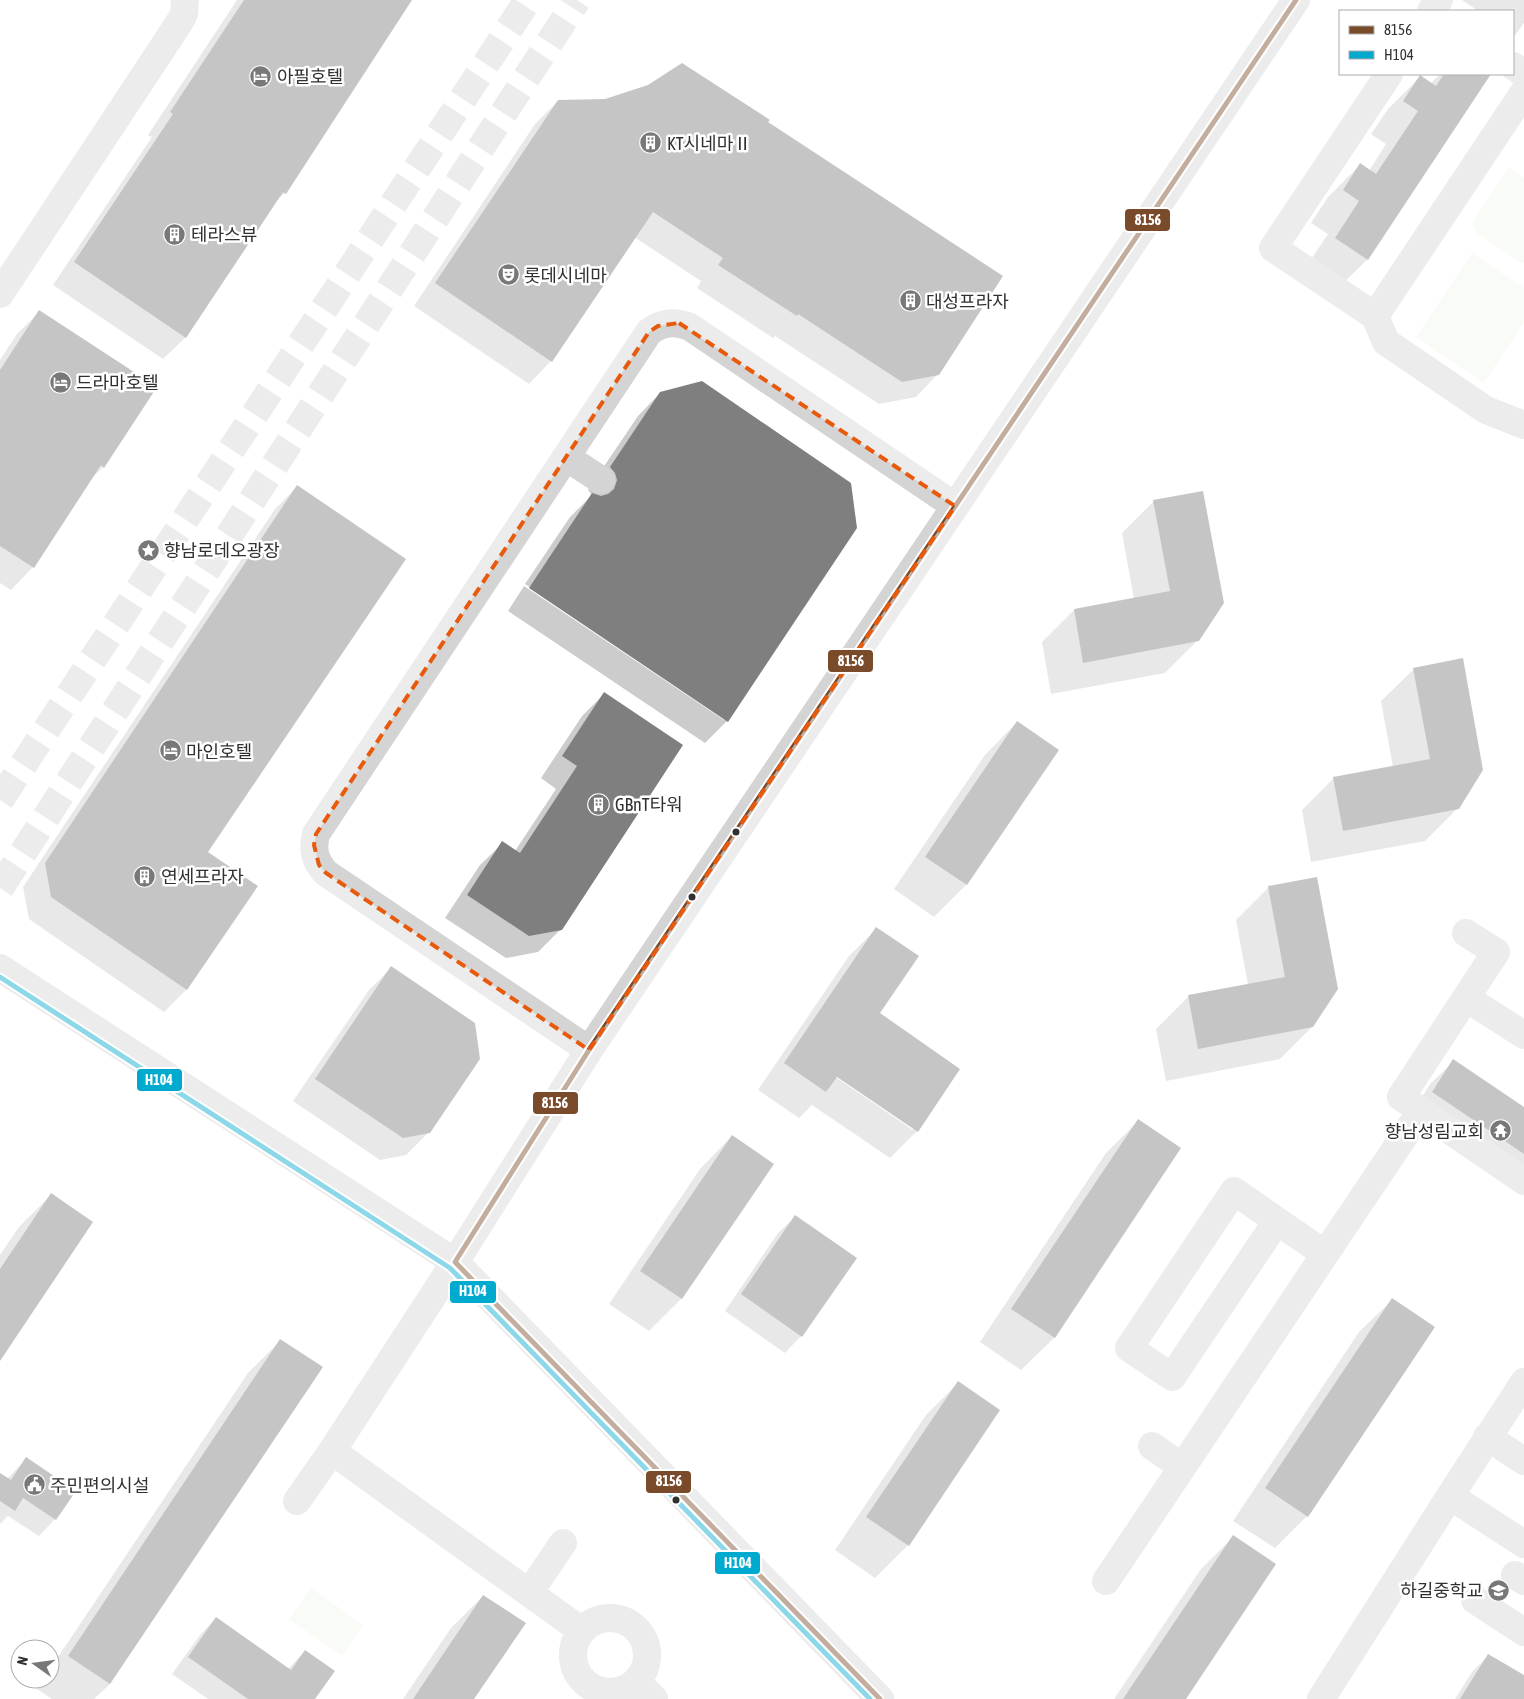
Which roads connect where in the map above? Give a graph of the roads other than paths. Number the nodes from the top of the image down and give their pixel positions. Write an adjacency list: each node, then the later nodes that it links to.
1 (185, 0): 5 (street)
2 (1296, 0): 10 (street)
3 (1388, 75): 6 (street)
4 (1524, 92): 6 (street)
5 (0, 294)
6 (1375, 316): 7 (street)
7 (1524, 425)
8 (566, 457): 9 (street); 10 (street); 15 (street)
9 (601, 480)
10 (955, 506): 15 (street)
11 (1466, 933): 13 (street)
12 (0, 968): 20 (street)
13 (1466, 998): 14 (street); 16 (street)
14 (1524, 1035)
15 (589, 1050): 20 (street)
16 (1421, 1111): 17 (street); 19 (street)
17 (1524, 1181)
18 (1277, 1221): 18 (street); 19 (street)
19 (1326, 1254): 26 (street)
20 (455, 1262): 24 (street); 38 (street)
21 (1524, 1382): 22 (street)
22 (1487, 1437): 25 (street); 27 (street)
23 (1152, 1446): 26 (street)
24 (332, 1451): 28 (street); 32 (street)
25 (1524, 1461)
26 (1182, 1467): 31 (street)
27 (1450, 1496): 30 (street); 39 (street)
28 (297, 1500)
29 (563, 1543): 32 (street)
30 (1524, 1544)
31 (1106, 1581)
32 (529, 1593): 34 (street)
33 (1475, 1600): 35 (street)
34 (582, 1631): 36 (street); 37 (street)
35 (1524, 1632)
36 (645, 1690): 37 (street)
37 (581, 1691)
38 (880, 1699)
39 (1321, 1699)

